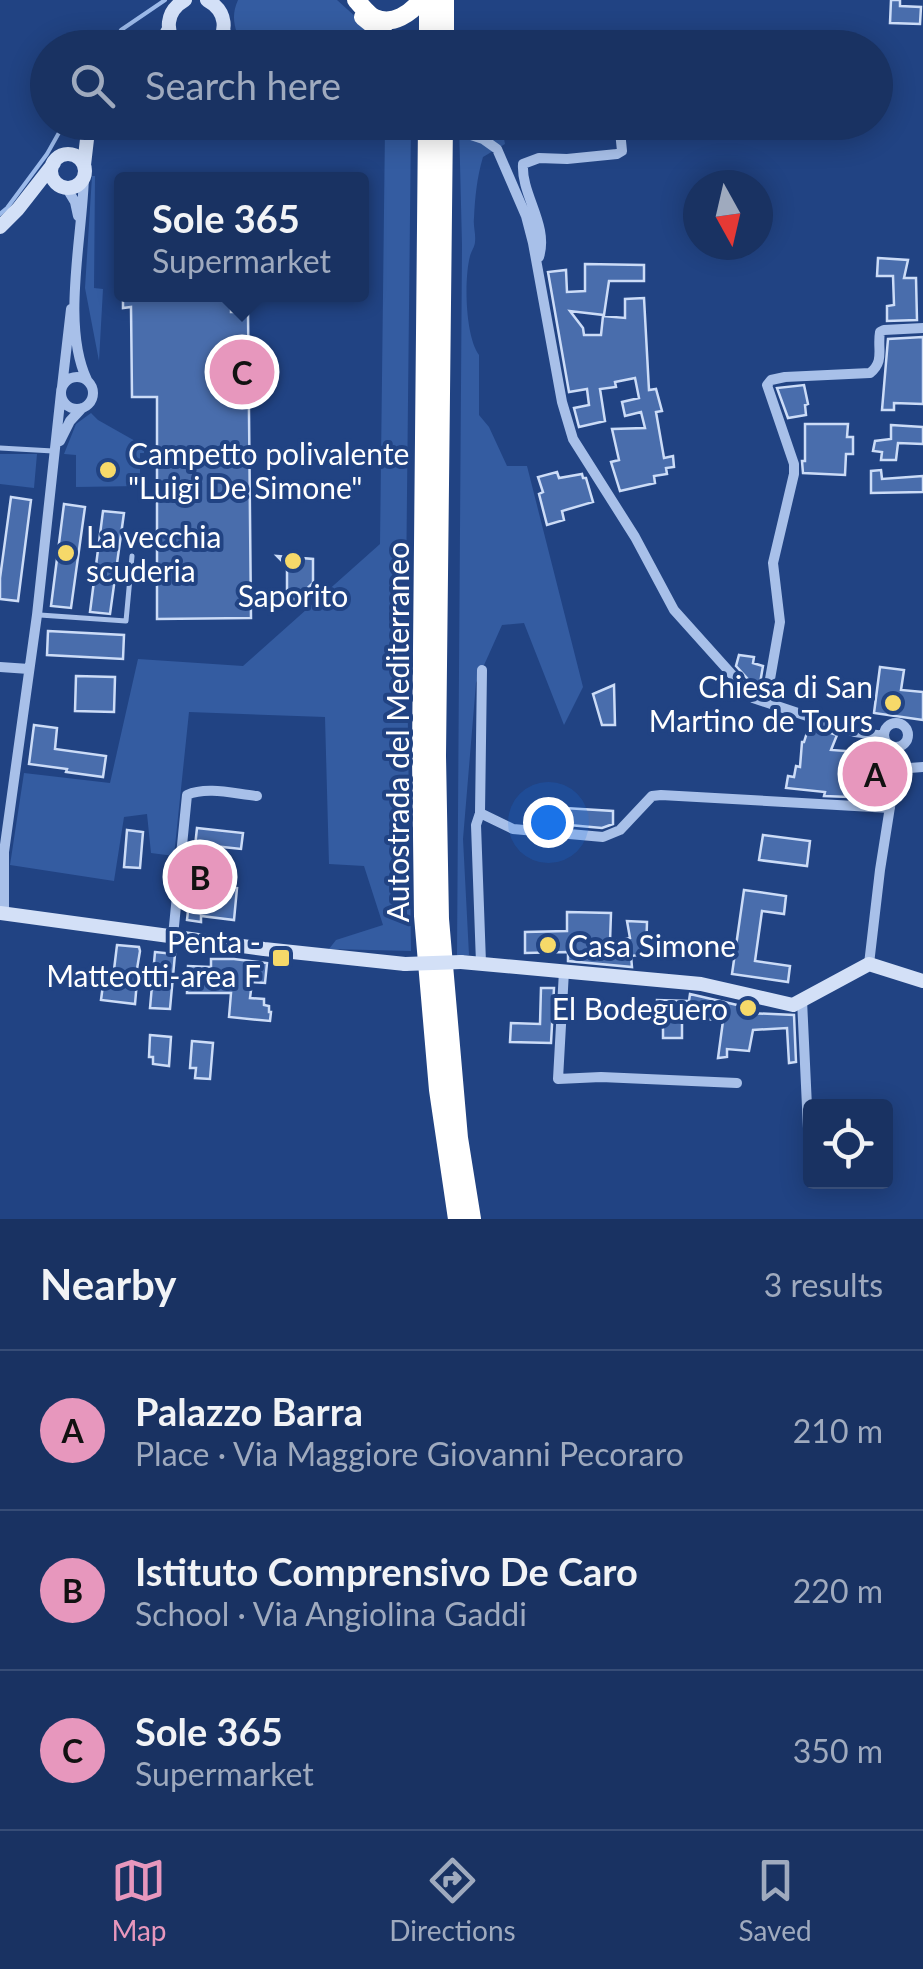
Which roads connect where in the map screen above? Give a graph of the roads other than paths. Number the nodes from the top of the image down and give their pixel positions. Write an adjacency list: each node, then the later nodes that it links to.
1 (207, 0): 8 (street)
2 (230, 0): 8 (street)
3 (344, 0): 12 (highway)
4 (356, 0): 5 (highway)
5 (425, 0): 13 (highway)
6 (445, 0): 14 (highway)
7 (174, 3): 9 (street)
8 (224, 24): 10 (street); 11 (street)
9 (169, 30)
10 (222, 30)
11 (226, 30)
12 (379, 30)
13 (427, 30)
14 (445, 30)
15 (74, 140): 21 (street)
16 (87, 140): 22 (street)
17 (424, 140): 60 (highway, Autostrada del Mediterraneo)
18 (444, 140): 51 (highway, Autostrada del Mediterraneo)
19 (485, 140): 27 (street, bridge)
20 (621, 140): 27 (street)
21 (58, 159): 22 (street); 23 (street); 24 (street)
22 (84, 171): 23 (street); 25 (street)
23 (63, 186): 24 (street); 25 (street)
24 (30, 194): 26 (street)
25 (80, 222): 28 (street)
26 (0, 227)
27 (537, 263): 40 (street)
28 (75, 284): 30 (street); 31 (street)
29 (923, 328): 40 (street)
30 (87, 380): 31 (street); 32 (street)
31 (62, 390): 32 (street); 34 (street)
32 (82, 408): 34 (street)
33 (0, 448): 34 (lane)
34 (56, 451): 36 (street)
35 (132, 556): 36 (lane)
36 (37, 614): 38 (street)
37 (0, 666): 38 (street)
38 (29, 668): 50 (street)
39 (482, 670): 49 (street)
40 (766, 702): 43 (street)
41 (906, 729): 42 (street); 43 (street); 44 (street)
42 (923, 733): 44 (street)
43 (884, 736): 44 (street)
44 (900, 745): 46 (street)
45 (923, 768): 46 (street)
46 (896, 769): 48 (street)
47 (257, 796): 52 (street)
48 (890, 808): 49 (street); 54 (street)
49 (480, 813): 53 (street)
50 (2, 914): 52 (street)
51 (440, 919): 61 (highway, Autostrada del Mediterraneo); 62 (highway)
52 (173, 936): 53 (street, bridge)
53 (481, 963): 55 (street)
54 (869, 964): 56 (street); 57 (street)
55 (564, 971): 57 (street); 58 (street)
56 (923, 981)
57 (802, 1000): 59 (street)
58 (737, 1083)
59 (807, 1099)
60 (455, 1214)
61 (472, 1219)
62 (484, 1219)

